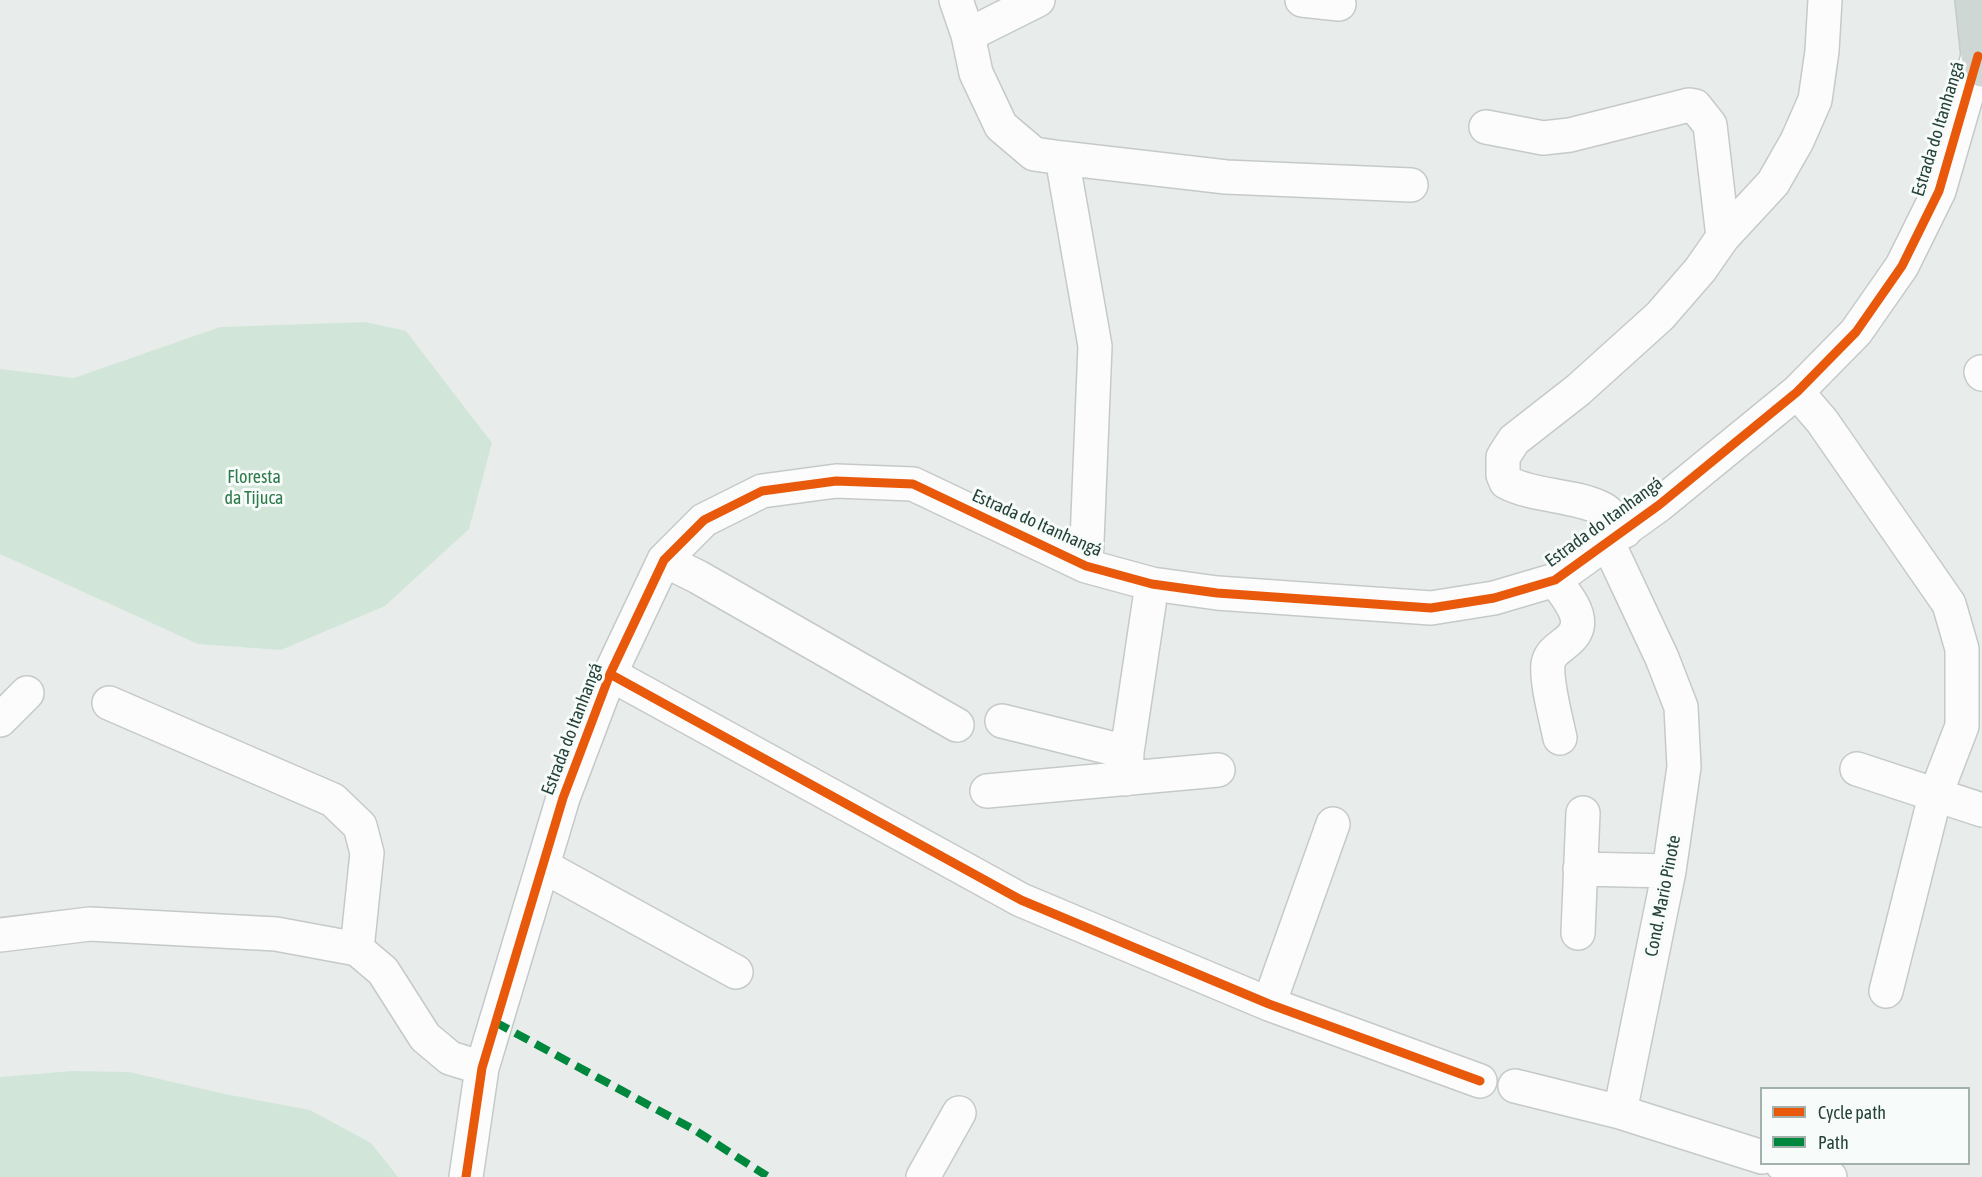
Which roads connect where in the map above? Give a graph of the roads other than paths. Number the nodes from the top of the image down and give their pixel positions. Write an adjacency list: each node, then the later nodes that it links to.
1 (956, 0): 7 (street)
2 (1038, 0): 7 (street)
3 (1302, 0): 6 (street)
4 (1825, 0): 12 (street)
5 (1972, 0): 8 (main road, Estrada do Itanhangá)
6 (1339, 4)
7 (968, 35): 10 (street)
8 (1980, 63): 13 (street, Estrada do Itanhangá)
9 (1486, 127): 12 (street)
10 (1062, 158): 11 (street); 16 (street)
11 (1411, 184)
12 (1723, 237): 14 (street, Cond. Mario Pinote)
13 (1797, 392): 14 (street, Estrada do Itanhangá); 22 (street)
14 (1616, 537): 17 (street, Estrada do Itanhangá); 37 (street, Cond. Mario Pinote)
15 (664, 560): 16 (street, Estrada do Itanhangá); 19 (street, Estrada do Itanhangá); 25 (street)
16 (1086, 566): 18 (street, Estrada do Itanhangá)
17 (1555, 580): 18 (street, Estrada do Itanhangá); 26 (street)
18 (1152, 584): 27 (street)
19 (610, 674): 35 (street, Estrada do Itanhangá); 43 (street)
20 (27, 693): 23 (street)
21 (109, 703): 40 (street)
22 (1972, 719): 31 (street)
23 (0, 720)
24 (1002, 721): 27 (street)
25 (957, 725)
26 (1560, 738)
27 (1126, 766): 29 (street); 30 (street)
28 (1857, 769): 31 (street)
29 (1218, 770)
30 (987, 790)
31 (1935, 796): 32 (street); 42 (street)
32 (1982, 810)
33 (1582, 813): 36 (street)
34 (1333, 824): 43 (street)
35 (543, 866): 41 (street); 44 (street, Estrada do Itanhangá)
36 (1580, 869): 37 (street); 38 (street)
37 (1669, 871): 47 (street, Cond. Mario Pinote)
38 (1578, 933)
39 (0, 935): 40 (street)
40 (357, 949): 44 (street)
41 (736, 972)
42 (1886, 991)
43 (1269, 1004): 45 (street)
44 (482, 1068): 51 (street, Estrada do Itanhangá)
45 (1480, 1081)
46 (1515, 1086): 47 (street)
47 (1620, 1112): 49 (street)
48 (959, 1113): 52 (street)
49 (1760, 1157)
50 (1786, 1165): 53 (street)
51 (466, 1177)
52 (923, 1177)
53 (1830, 1177)

